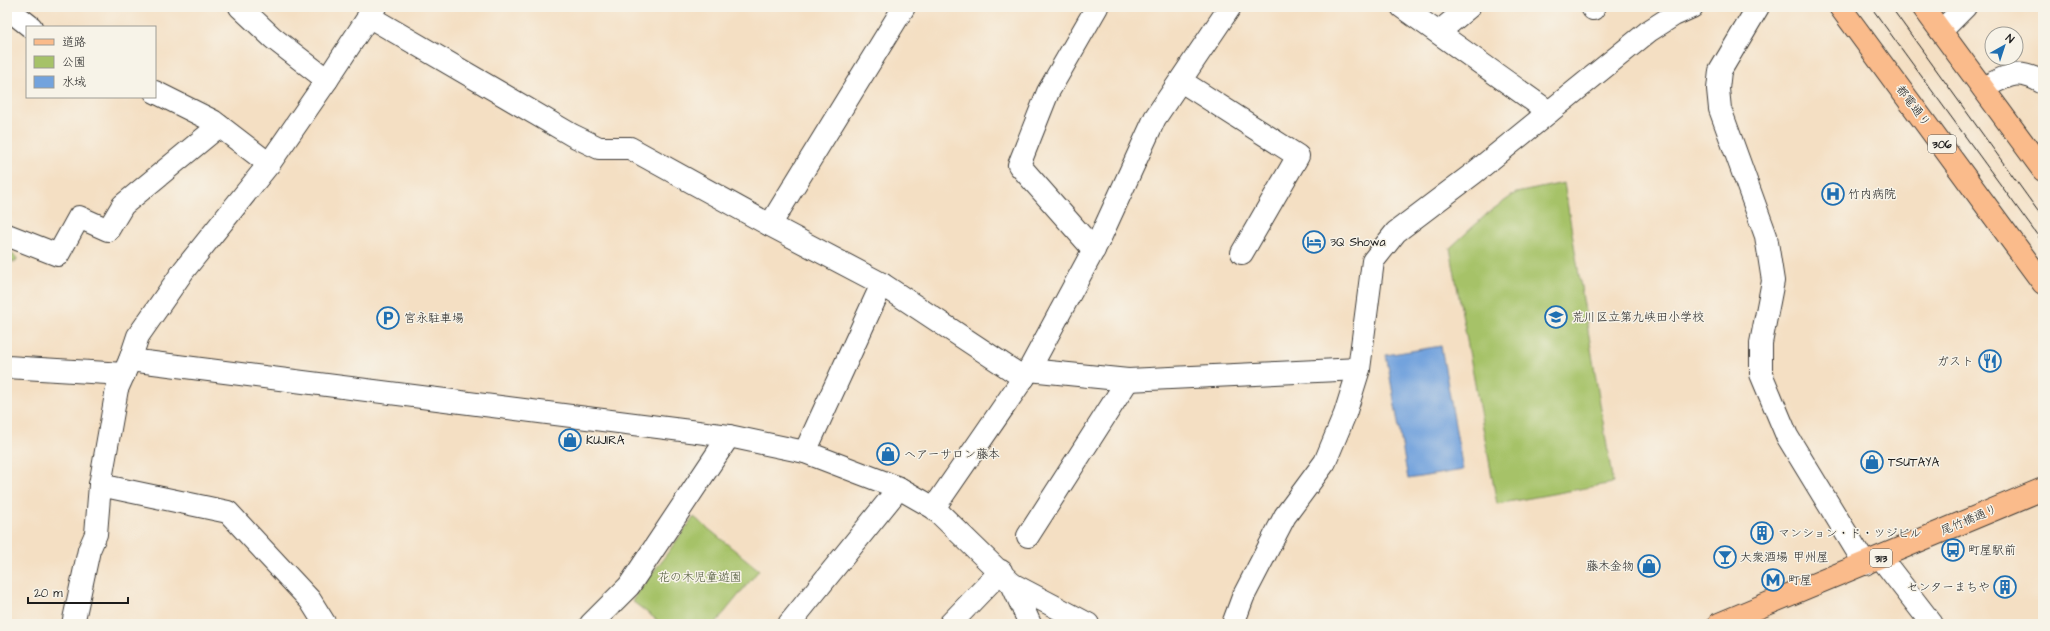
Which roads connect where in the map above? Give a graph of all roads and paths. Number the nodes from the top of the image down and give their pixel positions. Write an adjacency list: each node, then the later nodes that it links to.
1 (240, 7): 17 (street)
2 (904, 7): 26 (street)
3 (1097, 7): 28 (street)
4 (1230, 7): 18 (street)
5 (1402, 7): 16 (street)
6 (1469, 7): 16 (street)
7 (1692, 7): 22 (street)
8 (1758, 7): 44 (street)
9 (1840, 7): 30 (main road, 都電通り / 306)
10 (1923, 7): 15 (main road)
11 (1965, 7): 15 (street)
12 (7, 8): 14 (street)
13 (371, 12): 17 (street); 26 (street)
14 (30, 26)
15 (1940, 31): 20 (main road)
16 (1439, 32): 22 (street)
17 (327, 80): 24 (street)
18 (1181, 81): 28 (street); 29 (street)
19 (2043, 83): 20 (street)
20 (1983, 88): 25 (main road)
21 (156, 93): 23 (street)
22 (1549, 112): 34 (street)
23 (219, 126): 24 (street); 27 (street)
24 (269, 164): 33 (street)
25 (2043, 170)
26 (770, 225): 31 (street)
27 (7, 235)
28 (1094, 250): 35 (street)
29 (1242, 253)
30 (2043, 283)
31 (882, 284): 35 (street); 38 (street)
32 (7, 367): 33 (street)
33 (127, 367): 37 (street); 39 (street)
34 (1358, 369): 36 (street); 53 (street)
35 (1027, 374): 36 (street); 42 (street)
36 (1128, 380): 43 (street)
37 (729, 436): 38 (street); 48 (street)
38 (805, 452): 40 (street)
39 (100, 485): 46 (street); 47 (street)
40 (899, 488): 42 (street); 49 (street)
41 (2043, 489): 44 (main road, 尾竹橋通り / 313)
42 (934, 508): 45 (street)
43 (1028, 536)
44 (1873, 561): 54 (main road, 尾竹橋通り / 313); 55 (street)
45 (1007, 578): 50 (street); 51 (street); 52 (street)
46 (72, 624)
47 (325, 624)
48 (591, 624)
49 (789, 624)
50 (950, 624)
51 (1030, 624)
52 (1088, 624)
53 (1233, 624)
54 (1719, 624)
55 (1932, 624)

